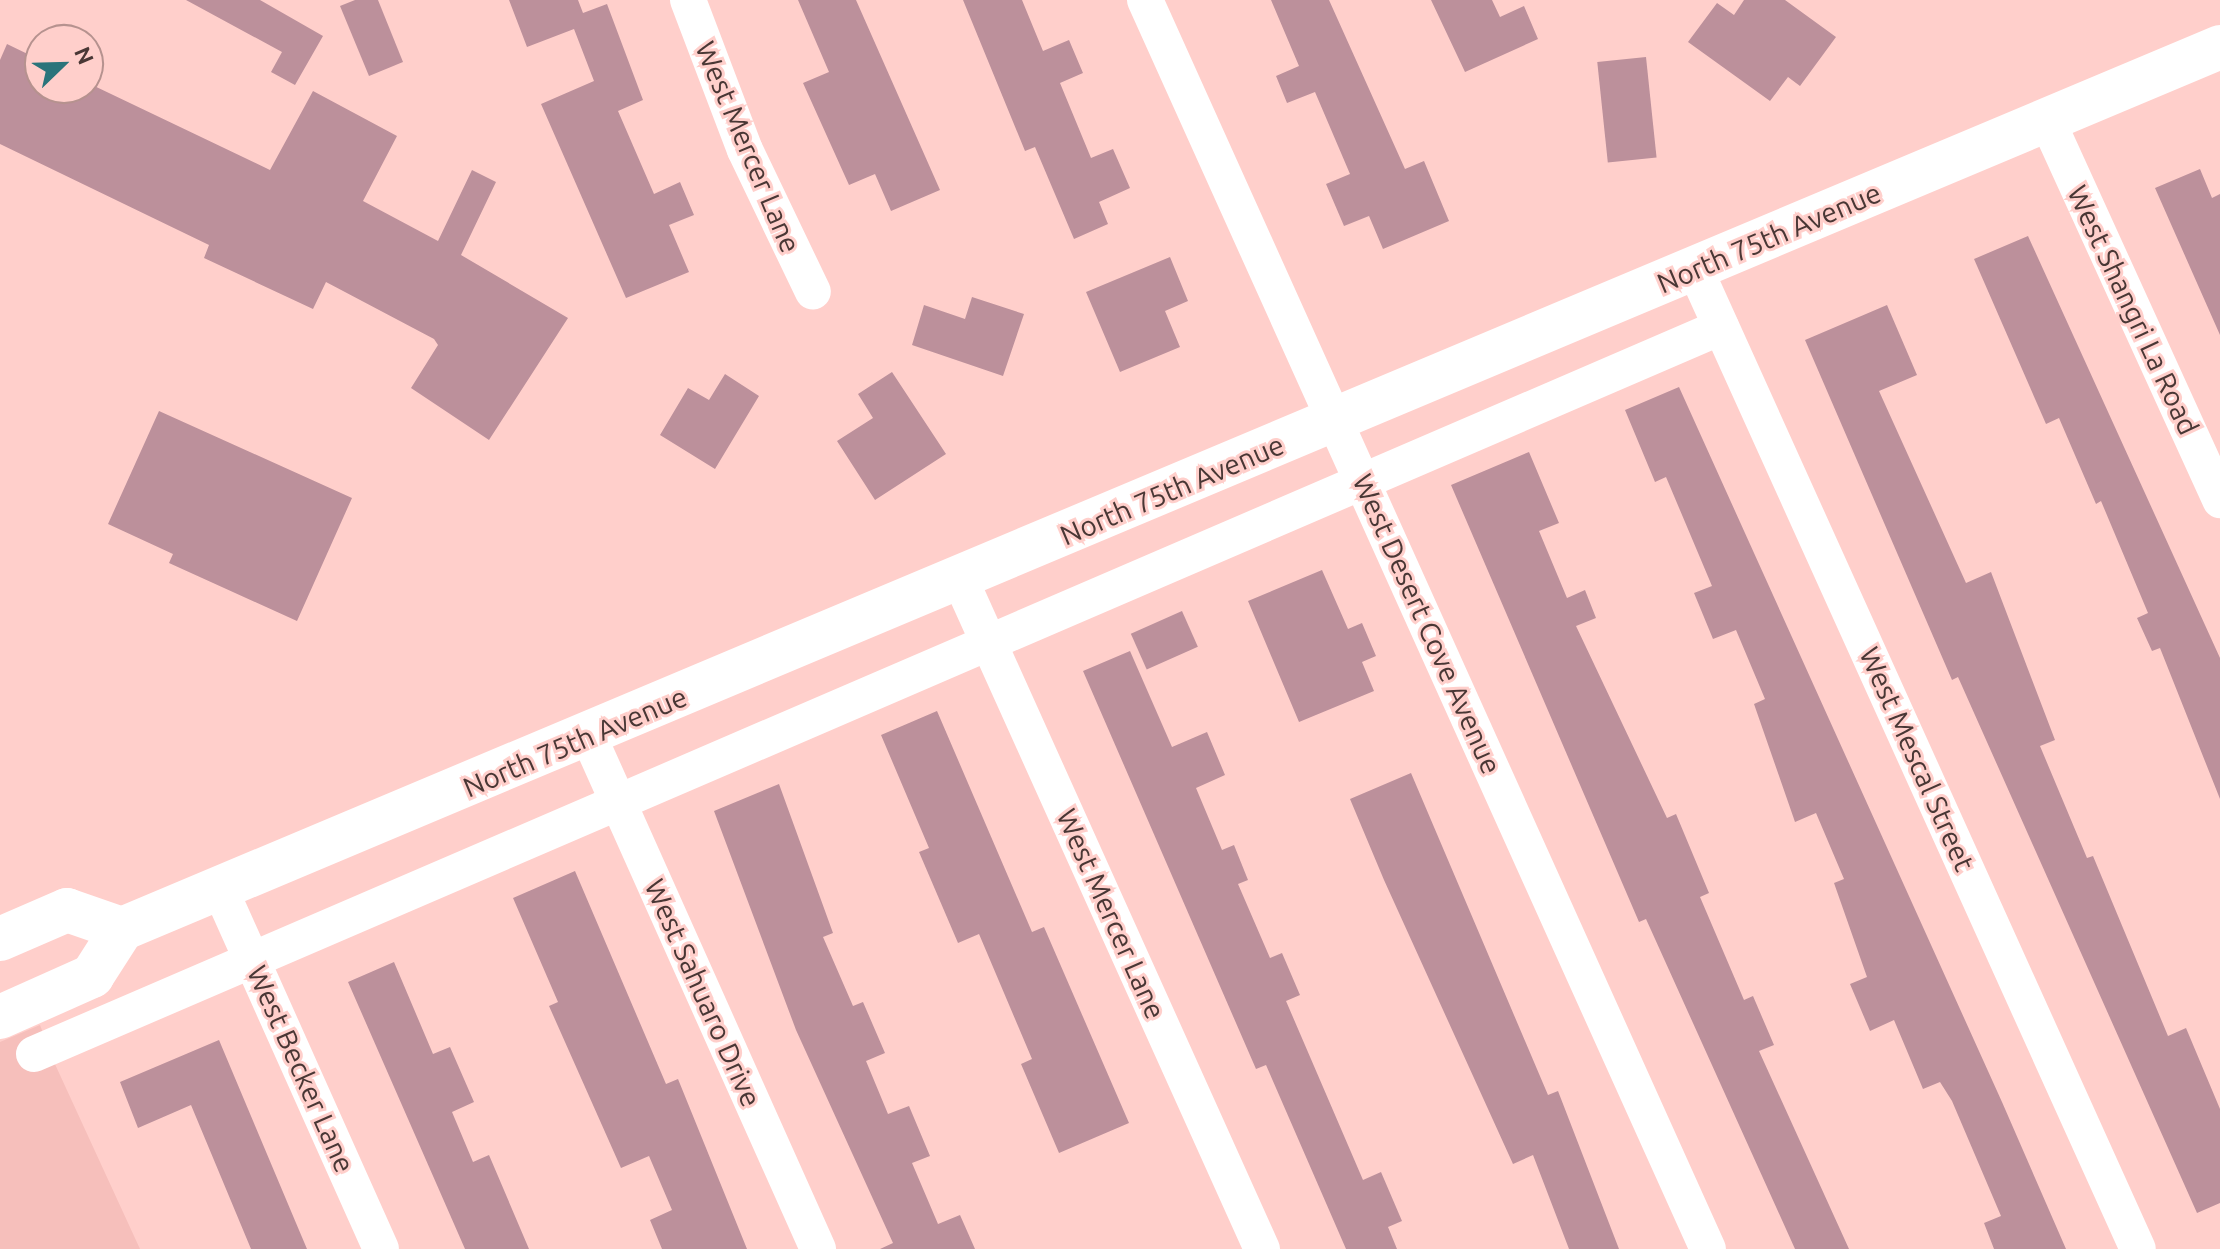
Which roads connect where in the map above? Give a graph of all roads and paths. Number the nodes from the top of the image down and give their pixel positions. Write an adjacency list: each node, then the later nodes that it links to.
1 (688, 0): 6 (street, West Mercer Lane)
2 (1145, 0): 8 (street, West Desert Cove Avenue)
3 (2220, 47): 4 (main road, North 75th Avenue)
4 (2047, 120): 5 (main road, North 75th Avenue); 10 (street, West Shangri La Road)
5 (1695, 269): 7 (street, West Mescal Street); 8 (main road, North 75th Avenue)
6 (813, 292)
7 (1721, 327): 9 (street); 27 (street, West Mescal Street)
8 (1336, 421): 9 (street, West Desert Cove Avenue); 11 (main road, North 75th Avenue)
9 (1364, 485): 12 (street); 26 (street, West Desert Cove Avenue)
10 (2220, 500)
11 (960, 579): 12 (street, West Mercer Lane); 13 (main road, North 75th Avenue)
12 (990, 645): 14 (street); 25 (street, West Mercer Lane)
13 (589, 737): 14 (street, West Sahuaro Drive); 15 (main road, North 75th Avenue)
14 (618, 804): 19 (street); 24 (street, West Sahuaro Drive)
15 (220, 889): 17 (main road, North 75th Avenue); 19 (street, West Becker Lane)
16 (49, 918): 17 (main road); 18 (main road); 20 (main road)
17 (122, 929): 21 (main road)
18 (0, 939)
19 (252, 961): 22 (street); 23 (street, West Becker Lane)
20 (0, 972)
21 (0, 1017)
22 (34, 1054)
23 (381, 1249)
24 (818, 1249)
25 (1262, 1249)
26 (1708, 1249)
27 (2138, 1249)

